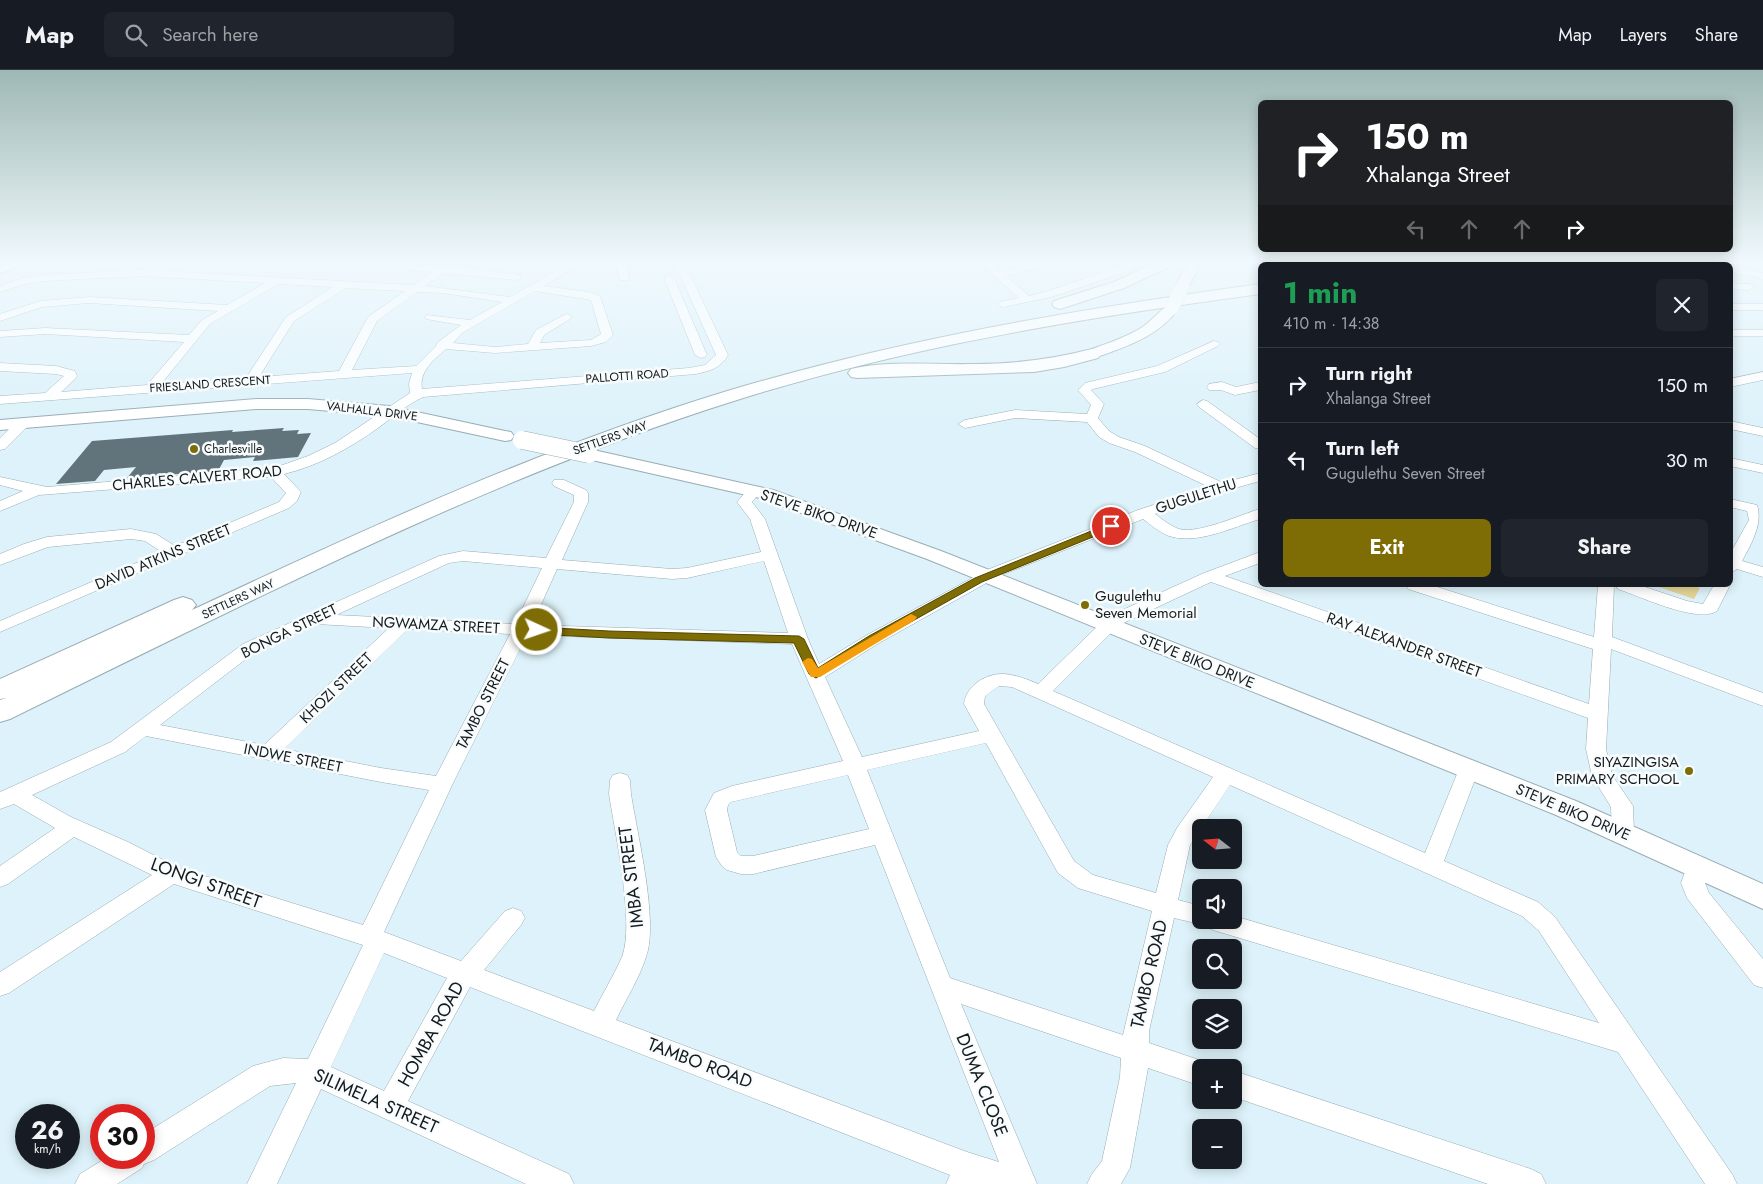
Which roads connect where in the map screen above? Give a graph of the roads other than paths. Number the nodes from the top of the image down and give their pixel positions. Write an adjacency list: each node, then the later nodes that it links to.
1 (215, 316): 22 (street)
2 (296, 316): 33 (street)
3 (377, 316): 29 (street)
4 (483, 316): 15 (street)
5 (601, 316): 25 (street)
6 (685, 316): 21 (street)
7 (704, 316): 17 (street, PALLOTTI ROAD)
8 (1005, 316): 16 (highway)
9 (1023, 316): 16 (highway, SETTLERS WAY)
10 (1091, 316): 52 (highway, SETTLERS WAY)
11 (1106, 316): 26 (highway)
12 (1161, 316): 26 (main road)
13 (430, 317): 15 (street)
14 (566, 317): 25 (street)
15 (470, 323): 24 (street)
16 (960, 327): 88 (highway, SETTLERS WAY)
17 (712, 333): 21 (street); 39 (street, PALLOTTI ROAD)
18 (1733, 333): 19 (street)
19 (1763, 333)
20 (0, 334): 22 (street)
21 (693, 335): 27 (street)
22 (191, 339): 38 (street)
23 (1214, 344): 32 (street)
24 (441, 345): 25 (street); 30 (street)
25 (534, 347)
26 (1092, 354): 52 (highway)
27 (701, 356)
28 (0, 367): 40 (street)
29 (344, 374): 30 (street, FRIESLAND CRESCENT); 33 (street, FRIESLAND CRESCENT)
30 (418, 374): 39 (street)
31 (1763, 376): 34 (street)
32 (1129, 377): 35 (street); 45 (street)
33 (250, 381): 38 (street, FRIESLAND CRESCENT)
34 (1733, 382)
35 (1153, 385)
36 (1258, 386): 37 (street)
37 (1214, 387)
38 (151, 389): 40 (street, FRIESLAND CRESCENT)
39 (422, 393): 44 (street, CHARLES CALVERT ROAD)
40 (49, 396): 41 (street, FRIESLAND CRESCENT)
41 (0, 400)
42 (1203, 404): 51 (street)
43 (978, 408): 46 (street)
44 (385, 415): 49 (main road, VALHALLA DRIVE); 52 (main road, VALHALLA DRIVE, bridge); 55 (street, CHARLES CALVERT ROAD)
45 (1091, 418): 46 (street); 59 (street)
46 (991, 420): 47 (street)
47 (965, 424)
48 (1733, 426): 50 (street)
49 (7, 431)
50 (1763, 432)
51 (1258, 444)
52 (592, 449): 61 (main road, STEVE BIKO DRIVE); 91 (highway, SETTLERS WAY)
53 (1733, 463): 54 (street)
54 (1763, 468)
55 (274, 472): 60 (street, CHARLES CALVERT ROAD); 66 (street, DAVID ATKINS STREET)
56 (1258, 477): 59 (street, GUGULETHU)
57 (0, 481): 60 (street, CHARLES CALVERT ROAD)
58 (559, 483): 71 (street, TAMBO STREET)
59 (1221, 487): 64 (street, GUGULETHU)
60 (38, 490): 63 (street)
61 (754, 491): 67 (street, DUMA CLOSE); 74 (main road, STEVE BIKO DRIVE)
62 (1733, 504): 70 (street)
63 (0, 507)
64 (1143, 513): 65 (street); 74 (street, GUGULETHU)
65 (1258, 515)
66 (174, 553): 69 (street); 83 (street, DAVID ATKINS STREET)
67 (770, 555): 71 (street, BONGA STREET); 85 (street, DUMA CLOSE)
68 (1258, 558): 75 (street)
69 (0, 560)
70 (1733, 562)
71 (550, 564): 80 (street, BONGA STREET); 84 (street, TAMBO STREET)
72 (1733, 565): 73 (street)
73 (1763, 572)
74 (989, 575): 82 (main road, STEVE BIKO DRIVE); 87 (street, GUGULETHU)
75 (1210, 576): 82 (street); 92 (street, RAY ALEXANDER STREET)
76 (1420, 587): 86 (street)
77 (1606, 587): 86 (street)
78 (1630, 587): 79 (street)
79 (1721, 587)
80 (313, 619): 81 (street, NGWAMZA STREET); 93 (street, BONGA STREET)
81 (404, 623): 84 (street, NGWAMZA STREET); 95 (street, KHOZI STREET)
82 (1107, 625): 89 (street); 97 (main road, STEVE BIKO DRIVE)
83 (0, 627)
84 (521, 629): 85 (street, NGWAMZA STREET); 100 (street, TAMBO STREET)
85 (799, 639): 87 (street, DUMA CLOSE)
86 (1602, 643): 90 (street); 92 (street)
87 (816, 674): 96 (street, DUMA CLOSE)
88 (0, 690)
89 (1041, 692): 94 (street); 98 (street)
90 (1763, 700)
91 (0, 712)
92 (1598, 714): 103 (street)
93 (145, 729): 95 (street, INDWE STREET); 101 (street, BONGA STREET)
94 (991, 735): 96 (street); 110 (street)
95 (268, 753): 100 (street, INDWE STREET)
96 (855, 765): 104 (street, DUMA CLOSE); 104 (street)
97 (1470, 769): 103 (main road, STEVE BIKO DRIVE); 105 (street)
98 (1226, 774): 105 (street); 110 (street, TAMBO ROAD)
99 (620, 780): 119 (street, IMBA STREET)
100 (442, 784): 114 (street, TAMBO STREET)
101 (7, 798): 102 (street, LONGI STREET)
102 (73, 827): 107 (street, LONGI STREET); 108 (street)
103 (1623, 832): 106 (main road, STEVE BIKO DRIVE)
104 (881, 835): 118 (street, DUMA CLOSE)
105 (1431, 865): 120 (street)
106 (1697, 866): 109 (main road, STEVE BIKO DRIVE); 116 (street)
107 (172, 874): 114 (street, LONGI STREET); 117 (street)
108 (0, 878)
109 (1763, 897)
110 (1165, 906): 111 (street); 121 (street, TAMBO ROAD)
111 (1192, 914)
112 (513, 918): 115 (street, HOMBA ROAD)
113 (1242, 929): 120 (street)
114 (374, 938): 115 (street, TAMBO ROAD); 123 (street, TAMBO STREET)
115 (465, 974): 119 (street, TAMBO ROAD); 125 (street, HOMBA ROAD)
116 (1763, 977)
117 (0, 985)
118 (941, 986): 121 (street); 132 (street, DUMA CLOSE)
119 (600, 1025): 128 (street, TAMBO ROAD)
120 (1628, 1043): 135 (street)
121 (1135, 1050): 122 (street); 133 (street, TAMBO ROAD)
122 (1192, 1070)
123 (315, 1073): 125 (street, SILIMELA STREET); 126 (street, SILIMELA STREET); 131 (street, TAMBO STREET)
124 (1242, 1087): 134 (street)
125 (391, 1106): 129 (street, SILIMELA STREET)
126 (155, 1143)
127 (114, 1169): 130 (street)
128 (964, 1175): 132 (street, TAMBO ROAD)
129 (541, 1181)
130 (90, 1184)
131 (262, 1184)
132 (1022, 1184)
133 (1102, 1184)
134 (1530, 1184)
135 (1722, 1184)

